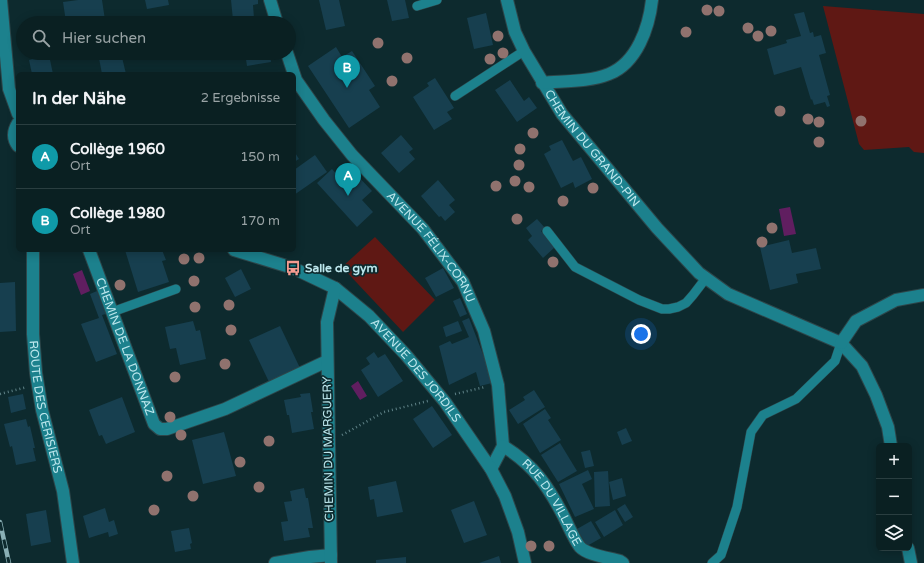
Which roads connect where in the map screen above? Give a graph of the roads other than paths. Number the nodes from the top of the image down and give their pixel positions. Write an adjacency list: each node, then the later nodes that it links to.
1 (1, 0): 14 (street)
2 (270, 0): 7 (street)
3 (437, 0): 6 (lane)
4 (507, 0): 8 (street, CHEMIN DU GRAND-PIN)
5 (652, 0): 12 (street)
6 (417, 6)
7 (275, 16)
8 (524, 51): 12 (street, CHEMIN DU GRAND-PIN); 13 (lane)
9 (289, 60): 10 (street, AVENUE FÉLIX-CORNU)
10 (293, 72)
11 (296, 80): 29 (street, AVENUE FÉLIX-CORNU)
12 (542, 83): 21 (street, CHEMIN DU GRAND-PIN)
13 (454, 96)
14 (16, 108)
15 (16, 127): 16 (street)
16 (16, 142)
17 (547, 231): 21 (lane)
18 (33, 252): 33 (street, ROUTE DES CERISIERS)
19 (90, 252): 25 (street, CHEMIN DE LA DONNAZ)
20 (241, 252): 22 (street, AVENUE DES JORDILS)
21 (706, 278): 26 (street, CHEMIN DU GRAND-PIN)
22 (335, 288): 27 (street, CHEMIN DU MARGUERY); 30 (street, AVENUE DES JORDILS)
23 (176, 289): 25 (lane)
24 (924, 295): 26 (street)
25 (112, 312): 27 (street, CHEMIN DE LA DONNAZ)
26 (841, 343): 28 (street); 37 (lane)
27 (326, 361): 32 (street, CHEMIN DU MARGUERY)
28 (891, 443)
29 (503, 446): 30 (street); 36 (street, RUE DU VILLAGE)
30 (491, 469): 35 (street, AVENUE DES JORDILS)
31 (909, 551): 38 (street)
32 (331, 559): 34 (street, CHEMIN DU MARGUERY)
33 (73, 563)
34 (275, 563)
35 (525, 563)
36 (623, 563)
37 (712, 563)
38 (911, 563)

